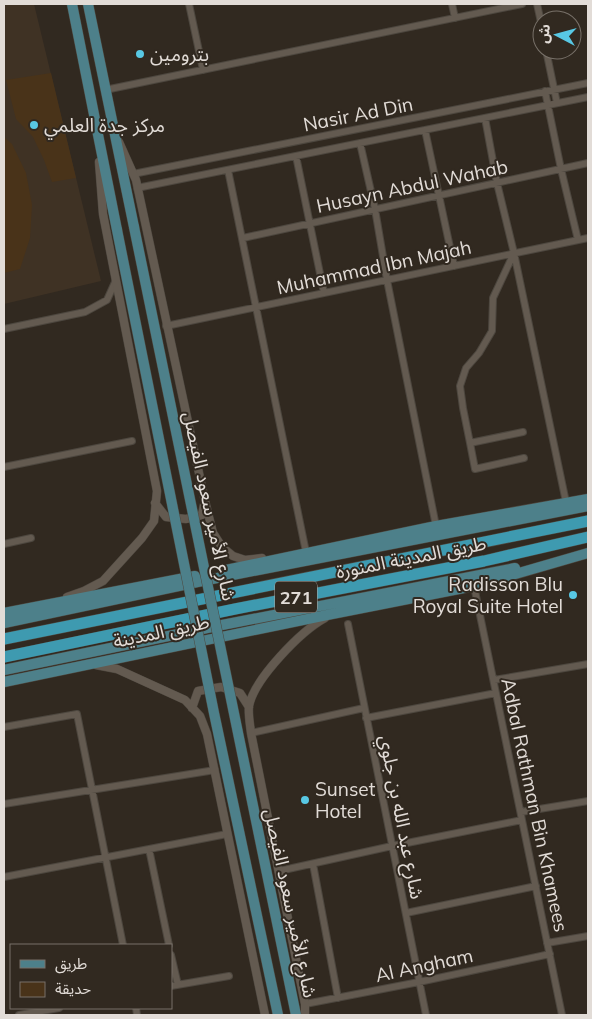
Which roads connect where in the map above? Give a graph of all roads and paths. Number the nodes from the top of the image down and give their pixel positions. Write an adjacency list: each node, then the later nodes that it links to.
1 (72, 4): 19 (main road, شارع الأمير سعود الفيصل)
2 (88, 4): 11 (main road, شارع الأمير سعود الفيصل)
3 (189, 4): 8 (street)
4 (452, 4): 6 (street)
5 (522, 4): 6 (street)
6 (455, 18): 8 (street)
7 (548, 60): 10 (street)
8 (203, 70): 11 (street)
9 (588, 83): 10 (street, Nasir Ad Din)
10 (554, 89): 12 (street, Nasir Ad Din); 14 (street)
11 (106, 90): 17 (main road, شارع الأمير سعود الفيصل)
12 (545, 91): 15 (street); 25 (street, Nasir Ad Din)
13 (588, 97): 14 (street, Nasir Ad Din)
14 (558, 103): 15 (street, Nasir Ad Din)
15 (548, 105): 16 (street, Nasir Ad Din); 23 (street)
16 (485, 118): 18 (street, Nasir Ad Din); 26 (street)
17 (114, 128): 25 (street); 59 (main road, شارع الأمير سعود الفيصل, bridge)
18 (425, 130): 20 (street, Nasir Ad Din); 28 (street)
19 (98, 137): 36 (street); 60 (main road, شارع الأمير سعود الفيصل, bridge)
20 (360, 143): 21 (street, Nasir Ad Din); 29 (street)
21 (296, 156): 24 (street, Nasir Ad Din); 30 (street)
22 (588, 163): 23 (street, Husayn Abdul Wahab)
23 (561, 169): 26 (street, Husayn Abdul Wahab); 33 (street)
24 (228, 170): 27 (street, Nasir Ad Din); 31 (street)
25 (133, 174): 27 (street)
26 (498, 183): 28 (street, Husayn Abdul Wahab); 34 (street)
27 (138, 188): 40 (street)
28 (439, 195): 29 (street, Husayn Abdul Wahab); 35 (street)
29 (375, 209): 30 (street, Husayn Abdul Wahab); 37 (street)
30 (310, 223): 31 (street, Husayn Abdul Wahab); 38 (street)
31 (243, 238): 39 (street)
32 (588, 238): 33 (street, Muhammad Ibn Majah)
33 (578, 240): 34 (street, Muhammad Ibn Majah)
34 (514, 253): 35 (street, Muhammad Ibn Majah); 44 (street); 49 (street)
35 (454, 266): 37 (street, Muhammad Ibn Majah)
36 (116, 280): 41 (street); 50 (street)
37 (387, 280): 38 (street, Muhammad Ibn Majah); 53 (street)
38 (324, 293): 39 (street, Muhammad Ibn Majah)
39 (256, 307): 40 (street, Muhammad Ibn Majah); 57 (street)
40 (166, 326): 48 (street)
41 (4, 329)
42 (523, 432): 44 (street)
43 (132, 441): 46 (street)
44 (470, 443): 45 (street)
45 (524, 458)
46 (4, 467)
47 (588, 499): 49 (main road)
48 (205, 501): 50 (street); 57 (street)
49 (566, 502): 53 (main road)
50 (156, 503): 62 (street)
51 (588, 506): 59 (main road)
52 (588, 521): 69 (highway, طريق المدينة المنورة / 271)
53 (436, 526): 57 (main road)
54 (588, 537): 70 (highway, طريق المدينة المنورة / 271)
55 (31, 538): 56 (street)
56 (4, 544)
57 (306, 552): 62 (main road)
58 (588, 553): 61 (main road, طريق المدينة); 67 (main road, طريق المدينة)
59 (207, 580): 60 (main road); 67 (main road, شارع الأمير سعود الفيصل, bridge)
60 (188, 584): 65 (main road); 68 (main road, شارع الأمير سعود الفيصل, bridge)
61 (474, 586): 64 (main road, طريق المدينة); 74 (street, Adbal Rathman Bin Khamees)
62 (46, 604): 63 (main road)
63 (4, 613)
64 (332, 614): 71 (main road, طريق المدينة); 77 (street)
65 (4, 623)
66 (348, 624): 79 (street, شارع عبد الله بن جلوي)
67 (217, 626): 68 (main road, طريق المدينة); 113 (main road, شارع الأمير سعود الفيصل, bridge)
68 (197, 630): 73 (main road, طريق المدينة); 112 (main road, شارع الأمير سعود الفيصل, bridge)
69 (4, 639)
70 (4, 657)
71 (92, 664): 75 (main road, طريق المدينة); 78 (street)
72 (588, 664): 74 (street)
73 (4, 670)
74 (494, 680): 76 (street, Adbal Rathman Bin Khamees)
75 (4, 682)
76 (496, 693): 80 (street); 87 (street, Adbal Rathman Bin Khamees)
77 (249, 707): 78 (street); 82 (street)
78 (192, 708): 83 (street)
79 (364, 708): 80 (street, شارع عبد الله بن جلوي); 82 (street)
80 (366, 718): 90 (street, شارع عبد الله بن جلوي)
81 (4, 727): 84 (street)
82 (251, 733): 94 (street)
83 (215, 770): 84 (street); 89 (street)
84 (93, 789): 86 (street); 92 (street)
85 (588, 801): 87 (street)
86 (4, 804)
87 (521, 812): 88 (street, Adbal Rathman Bin Khamees)
88 (522, 820): 90 (street); 96 (street, Adbal Rathman Bin Khamees)
89 (227, 834): 91 (street); 111 (street)
90 (392, 846): 93 (street); 97 (street, شارع عبد الله بن جلوي)
91 (149, 849): 92 (street); 101 (street)
92 (106, 857): 95 (street); 100 (street)
93 (313, 864): 94 (street); 107 (street)
94 (279, 871): 108 (street)
95 (4, 877)
96 (536, 886): 97 (street); 99 (street, Adbal Rathman Bin Khamees)
97 (406, 913): 105 (street, شارع عبد الله بن جلوي)
98 (588, 936): 99 (street)
99 (547, 943): 102 (street, Adbal Rathman Bin Khamees)
100 (123, 944)
101 (169, 944)
102 (550, 954): 105 (street, Al Angham); 116 (street, Adbal Rathman Bin Khamees)
103 (172, 965): 106 (street)
104 (229, 976): 106 (street)
105 (419, 982): 107 (street, Al Angham); 115 (street, شارع عبد الله بن جلوي)
106 (174, 986)
107 (338, 998): 108 (street, Al Angham)
108 (305, 1004): 114 (street)
109 (53, 1009): 110 (street)
110 (19, 1015)
111 (265, 1015)
112 (278, 1015)
113 (296, 1015)
114 (305, 1015)
115 (426, 1015)
116 (562, 1015)

